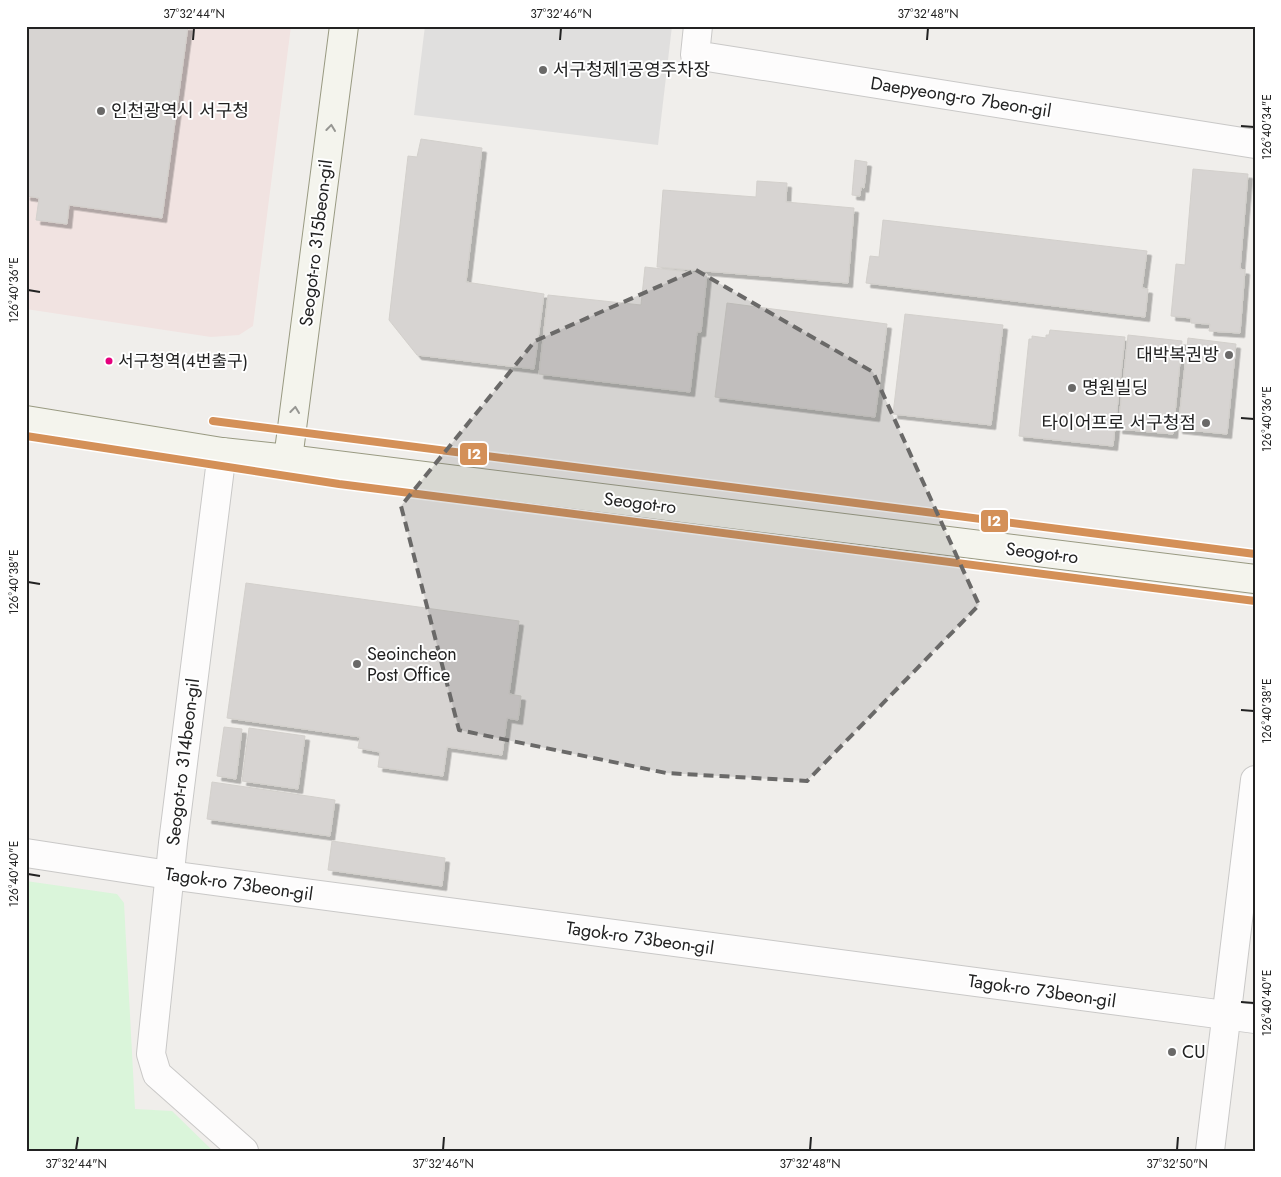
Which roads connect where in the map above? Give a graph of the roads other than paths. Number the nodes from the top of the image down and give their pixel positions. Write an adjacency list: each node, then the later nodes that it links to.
1 (344, 26): 6 (main road, Seogot-ro 315beon-gil, one-way to 1)
2 (698, 26): 3 (street, Daepyeong-ro 7beon-gil)
3 (1255, 144)
4 (26, 420): 5 (main road, Seogot-ro)
5 (222, 452): 6 (main road, Seogot-ro); 10 (street, Seogot-ro 314beon-gil)
6 (288, 459): 7 (main road, Seogot-ro)
7 (1255, 579)
8 (1255, 780): 11 (street)
9 (26, 853): 10 (street, Tagok-ro 73beon-gil)
10 (169, 875): 11 (street, Tagok-ro 73beon-gil); 13 (street, Seogot-ro 314beon-gil)
11 (1226, 1016): 12 (street, Tagok-ro 73beon-gil); 14 (street)
12 (1255, 1019)
13 (244, 1151)
14 (1210, 1151)

